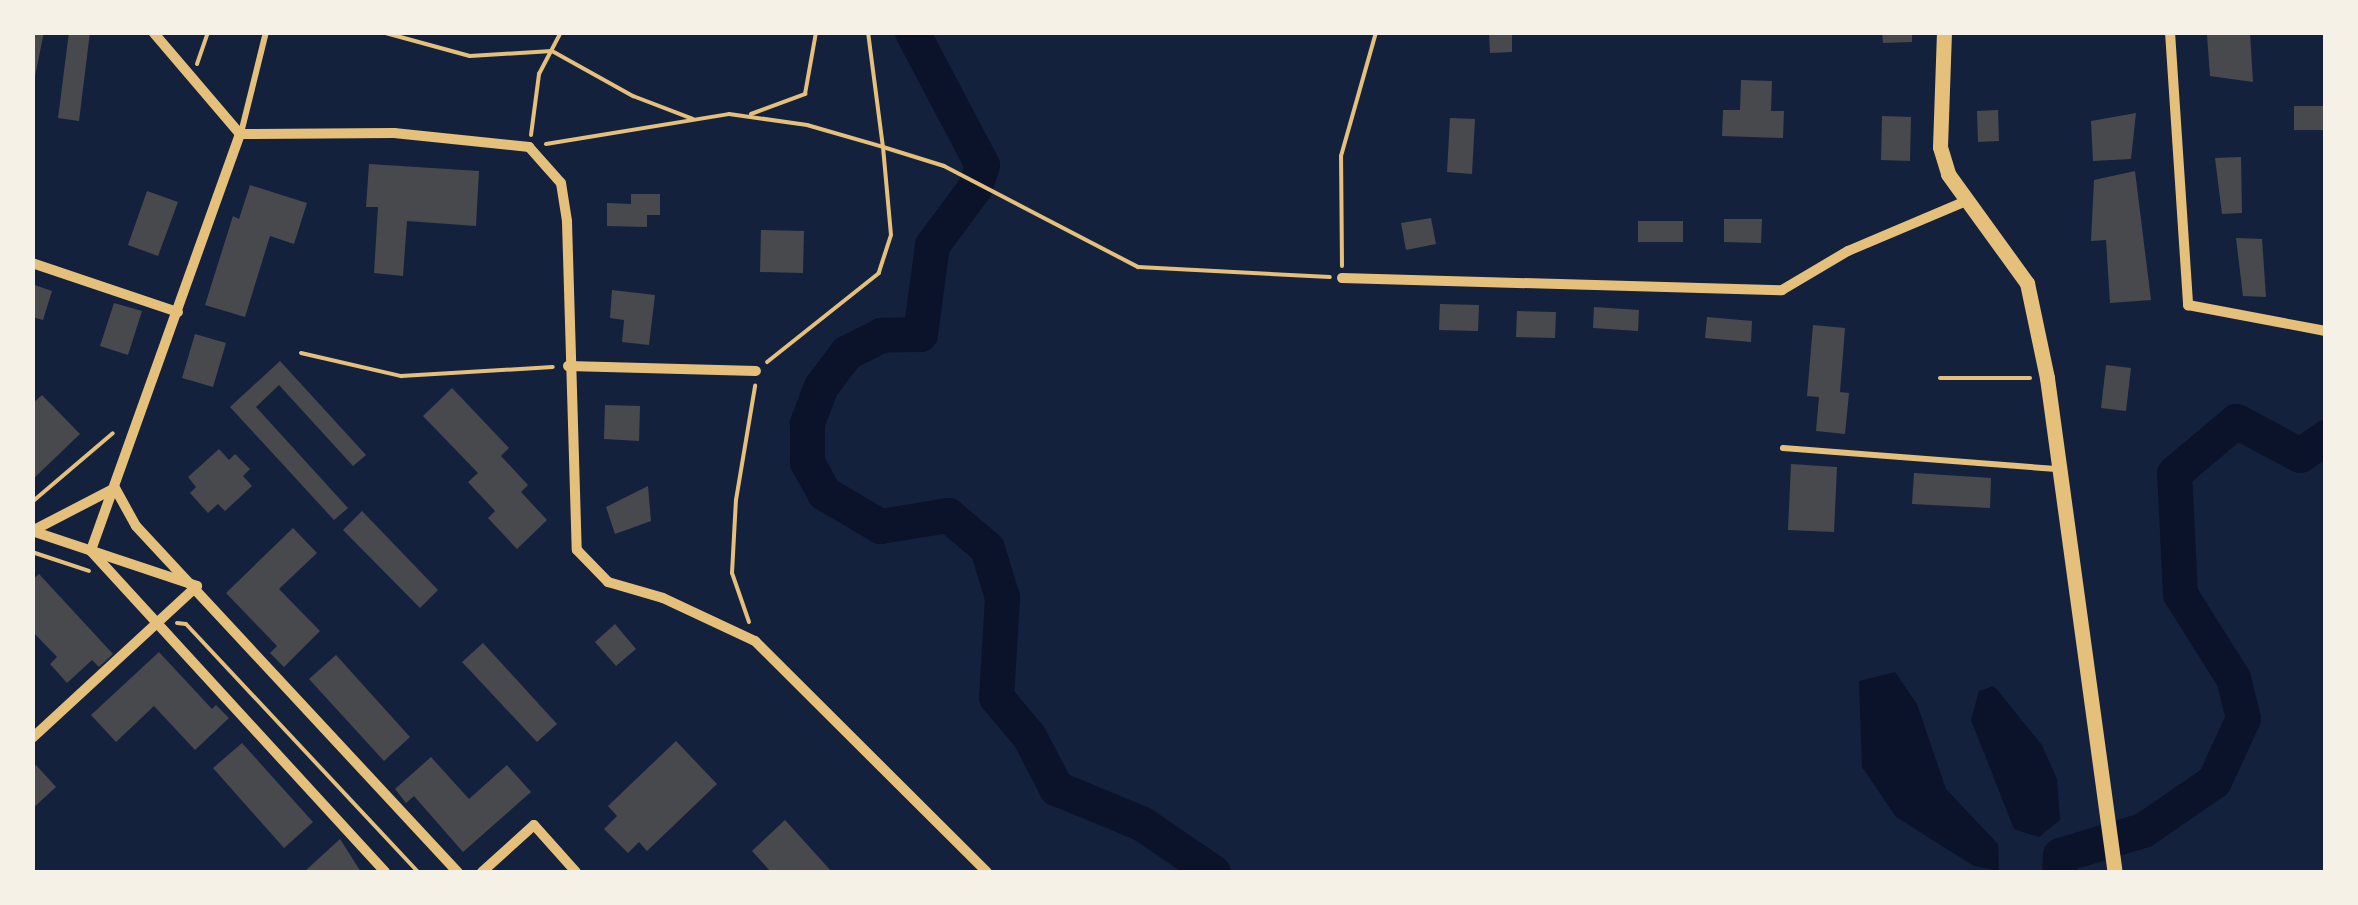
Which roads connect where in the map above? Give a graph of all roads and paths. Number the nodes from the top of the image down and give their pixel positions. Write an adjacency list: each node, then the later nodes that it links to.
1 (153, 32): 12 (street)
2 (208, 32): 12 (path)
3 (266, 32): 15 (lane)
4 (382, 32): 11 (path)
5 (562, 32): 11 (path)
6 (816, 32): 13 (path)
7 (868, 32): 17 (path)
8 (1376, 32): 20 (path)
9 (1944, 32): 18 (street)
10 (2170, 32): 22 (street)
11 (552, 51): 14 (path); 16 (path)
12 (192, 78): 15 (street)
13 (746, 116): 14 (path); 17 (path)
14 (695, 119): 16 (path)
15 (240, 134): 16 (street); 21 (street)
16 (529, 147): 24 (street)
17 (883, 147): 20 (path); 25 (path)
18 (1964, 202): 20 (street); 27 (street)
19 (32, 263): 21 (street)
20 (1342, 278)
21 (178, 312): 31 (street)
22 (2326, 331)
23 (301, 353): 24 (path)
24 (568, 366): 25 (street); 39 (street)
25 (756, 371): 39 (path)
26 (1940, 378): 27 (path)
27 (2046, 378): 30 (street)
28 (113, 433): 32 (path)
29 (1783, 448): 30 (lane)
30 (2058, 470): 41 (street)
31 (115, 488): 33 (street); 34 (street); 37 (street)
32 (32, 502)
33 (32, 531): 34 (street)
34 (92, 551): 37 (street); 38 (street)
35 (32, 552): 36 (path)
36 (100, 583)
37 (197, 586): 38 (street); 44 (street)
38 (159, 621): 40 (street); 42 (street); 43 (path)
39 (755, 641): 47 (street)
40 (32, 738)
41 (2114, 867)
42 (385, 872)
43 (418, 872)
44 (458, 872)
45 (482, 872): 46 (street)
46 (576, 872)
47 (987, 872)

